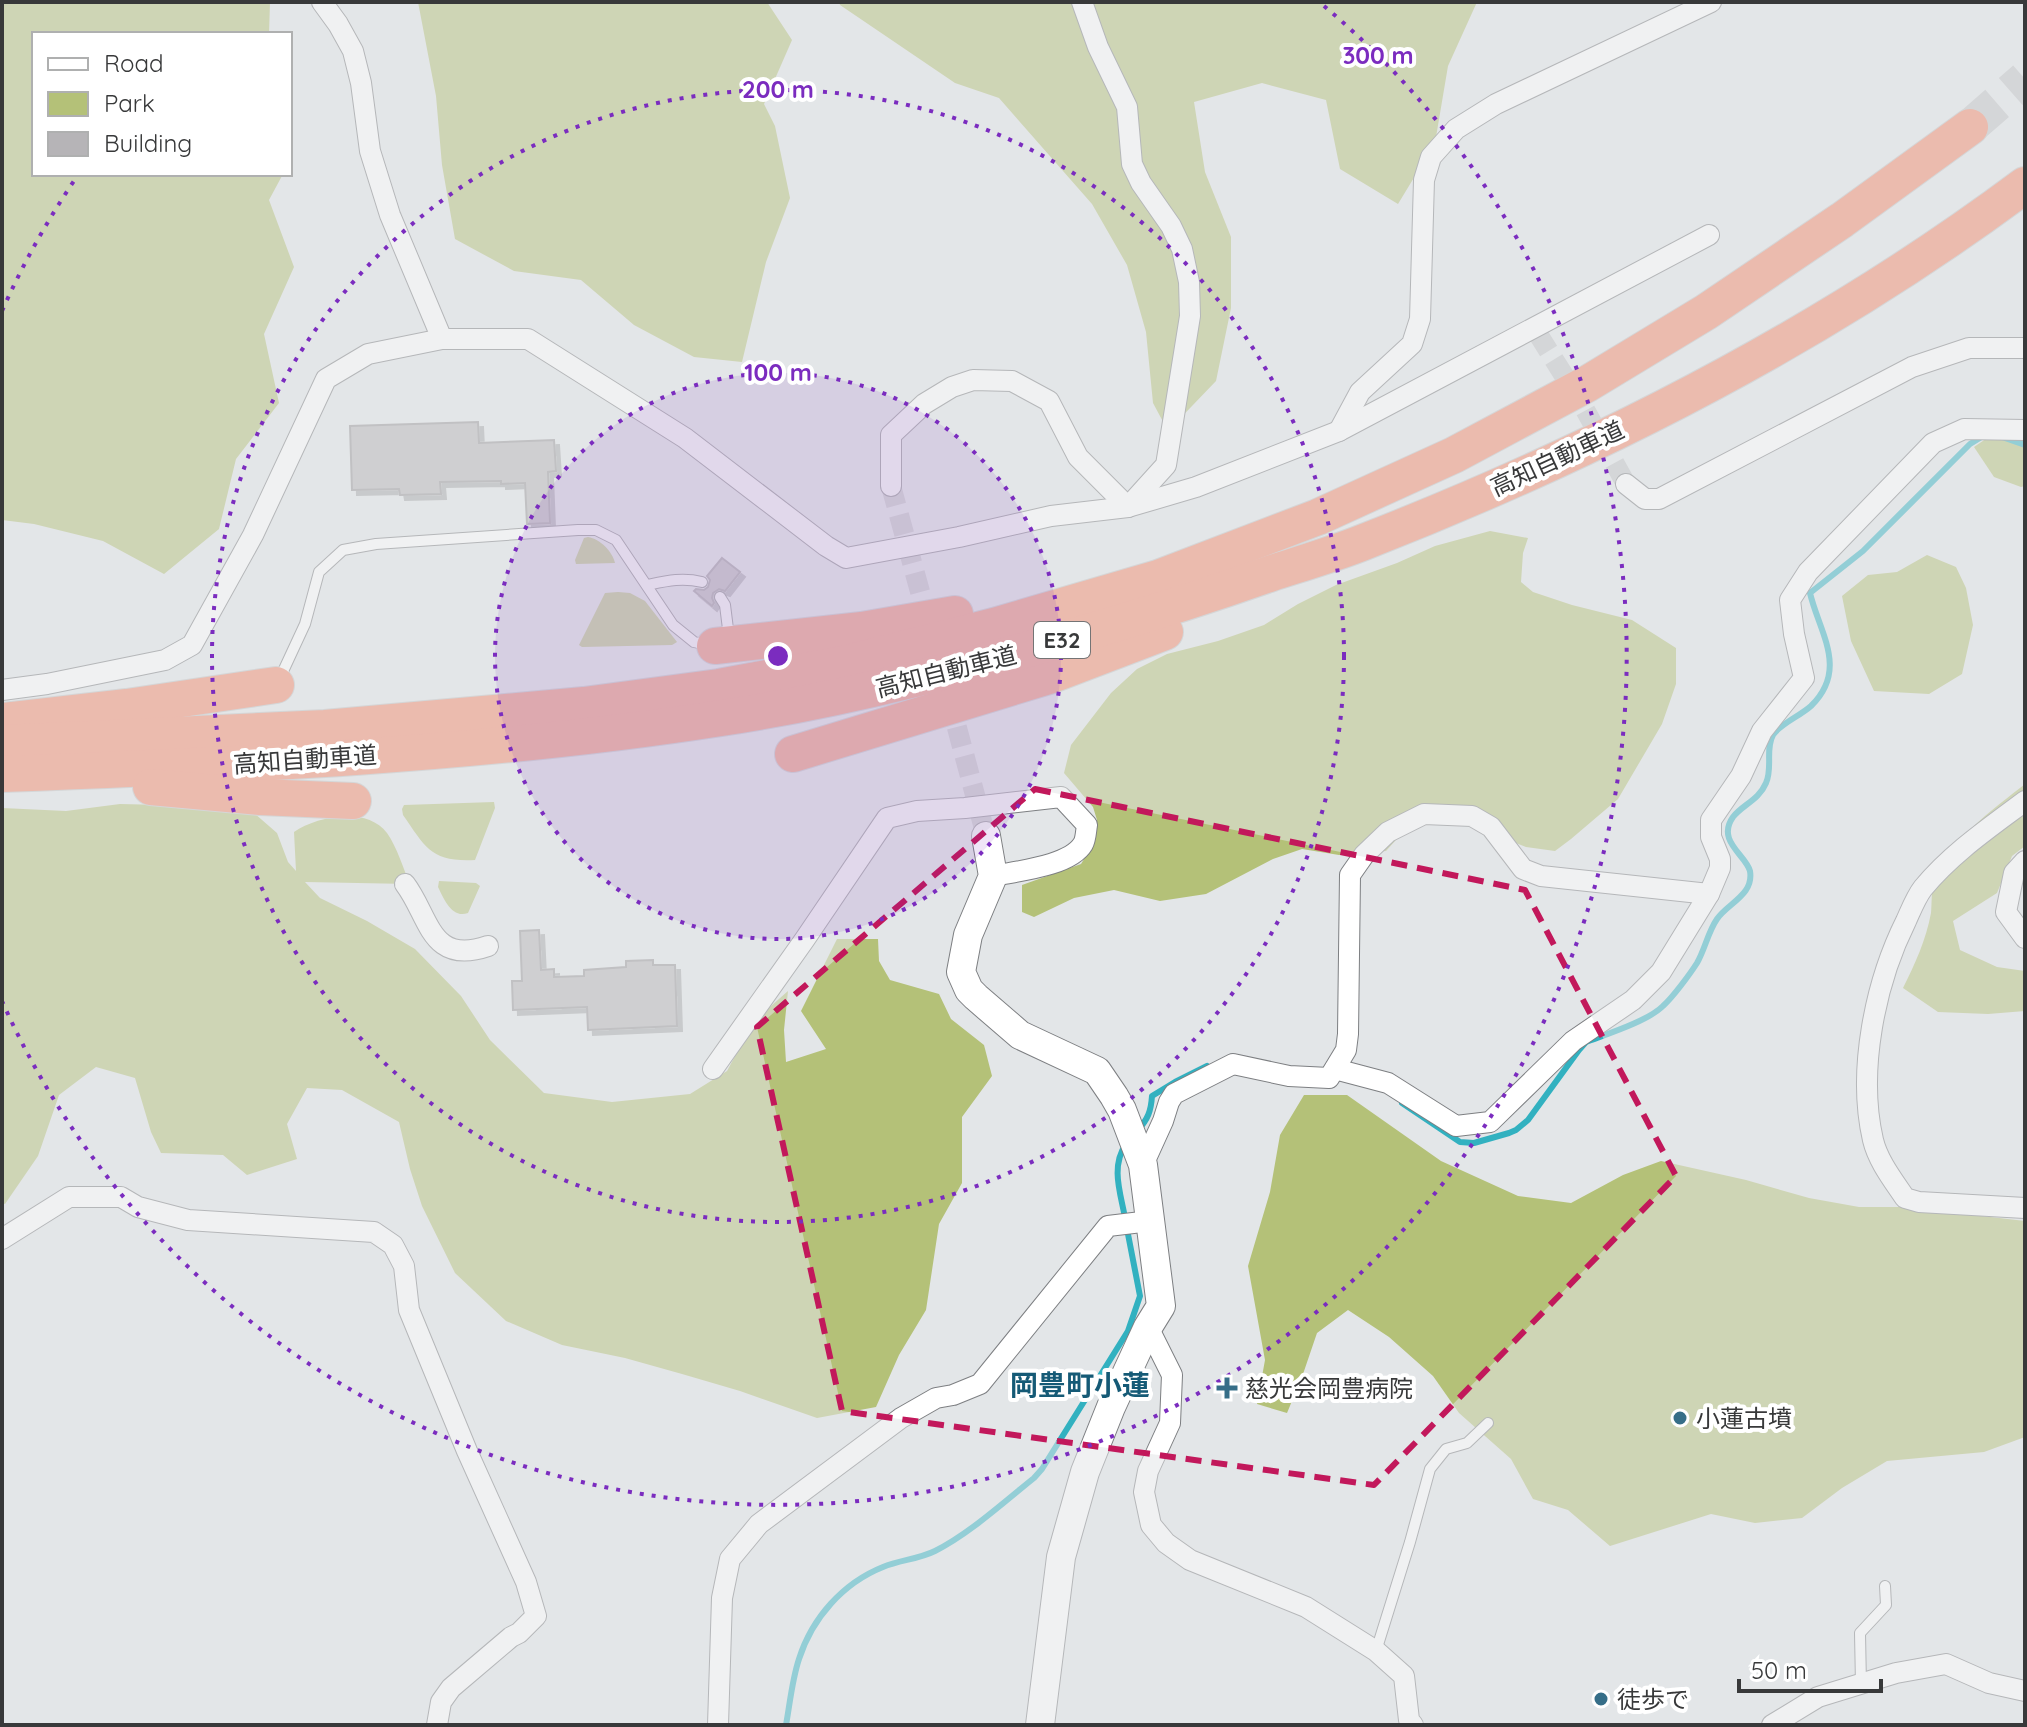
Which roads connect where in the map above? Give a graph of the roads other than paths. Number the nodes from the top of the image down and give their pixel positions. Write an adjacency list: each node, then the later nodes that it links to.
1 (322, 2): 7 (street)
2 (1082, 2): 13 (street)
3 (1711, 2): 10 (street)
4 (1970, 127): 14 (highway, 高知自動車道 / E32)
5 (2025, 185): 15 (highway, 高知自動車道 / E32)
6 (1709, 235): 10 (street)
7 (442, 339): 13 (street); 21 (street)
8 (2025, 348): 11 (street)
9 (2025, 430): 33 (street)
10 (1339, 431): 13 (street)
11 (1626, 484)
12 (891, 486): 13 (street)
13 (1128, 507)
14 (1318, 517): 19 (highway); 23 (highway, 高知自動車道 / E32)
15 (1360, 544): 24 (highway); 25 (highway, 高知自動車道 / E32)
16 (702, 582): 17 (lane)
17 (647, 585): 19 (lane); 20 (lane)
18 (720, 597): 19 (lane)
19 (722, 645)
20 (276, 685): 22 (highway)
21 (2, 690)
22 (2, 721)
23 (2, 743)
24 (793, 754)
25 (2, 774)
26 (2, 785): 27 (highway)
27 (353, 801)
28 (2025, 801): 39 (street)
29 (986, 836): 31 (street)
30 (2025, 861): 34 (street)
31 (993, 876): 36 (street); 38 (street)
32 (405, 884): 35 (street)
33 (1709, 894): 37 (street); 37 (street)
34 (2025, 938)
35 (488, 946)
36 (713, 1069)
37 (1333, 1073): 38 (street)
38 (1136, 1145): 40 (street)
39 (2025, 1208)
40 (1134, 1223): 42 (street); 49 (street)
41 (2, 1239): 48 (street)
42 (1148, 1327): 45 (street); 50 (street)
43 (1488, 1423): 45 (lane)
44 (1885, 1586): 46 (lane)
45 (1376, 1651): 51 (street)
46 (1861, 1685): 47 (street); 52 (street)
47 (2025, 1691)
48 (437, 1725)
49 (718, 1725)
50 (1040, 1725)
51 (1413, 1725)
52 (1772, 1725)

